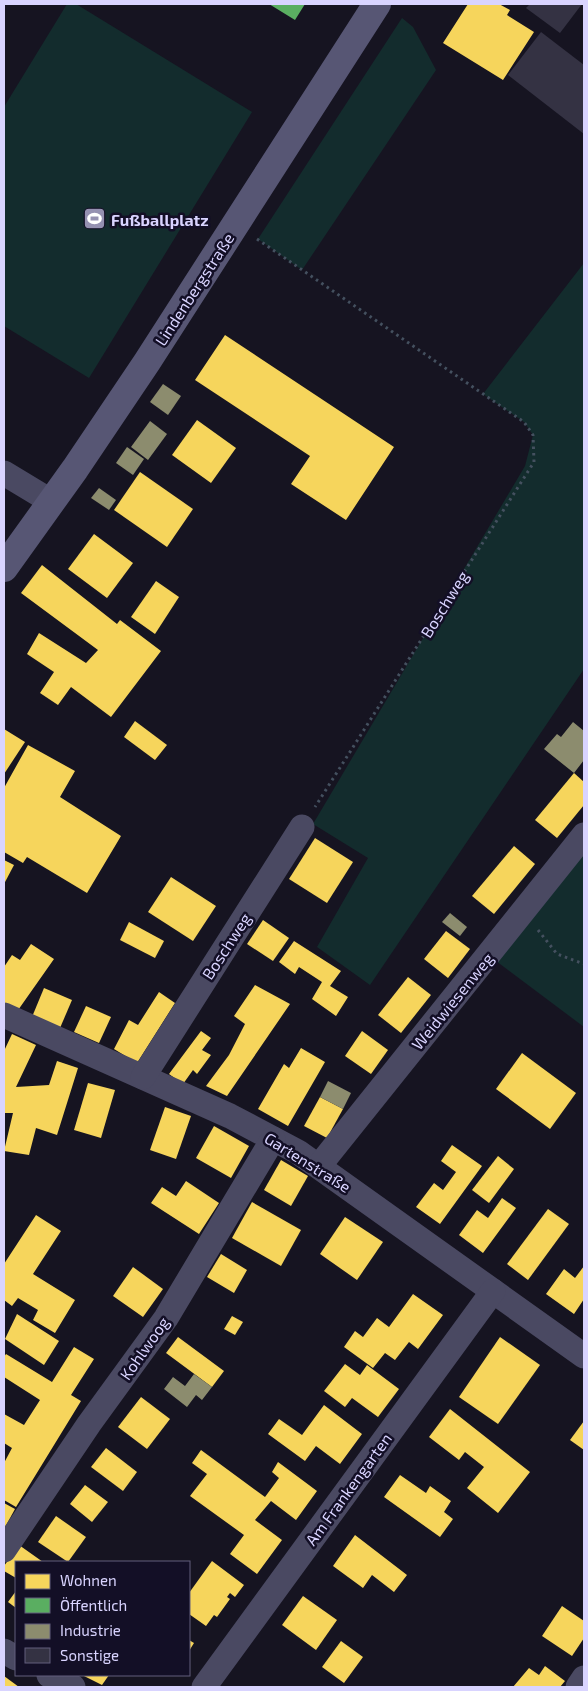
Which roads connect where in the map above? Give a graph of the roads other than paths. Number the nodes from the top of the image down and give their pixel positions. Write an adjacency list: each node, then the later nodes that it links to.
1 (377, 4): 3 (main road, Lindenbergstraße)
2 (4, 473): 3 (street)
3 (52, 502): 4 (main road, Lindenbergstraße)
4 (4, 568)
5 (302, 827): 8 (street, Boschweg)
6 (584, 835): 10 (street, Weidwiesenweg)
7 (4, 1015): 8 (street, Gartenstraße)
8 (143, 1077): 9 (street, Gartenstraße)
9 (273, 1139): 10 (street, Gartenstraße); 13 (street, Kohlwoog)
10 (319, 1166): 11 (street, Gartenstraße)
11 (493, 1291): 12 (street, Gartenstraße); 17 (street, Am Frankengarten)
12 (584, 1356)
13 (4, 1550)
14 (51, 1676): 16 (street)
15 (584, 1678): 18 (street)
16 (73, 1687)
17 (204, 1687)
18 (578, 1687)

